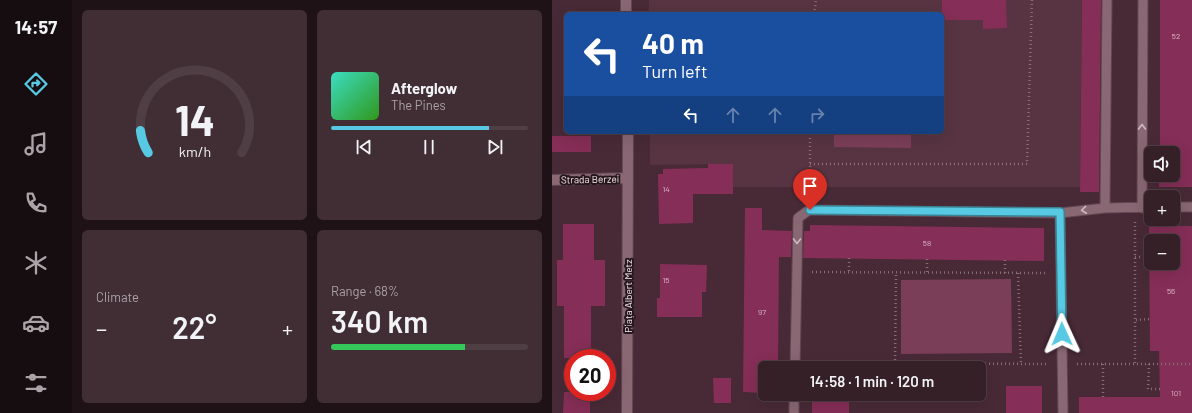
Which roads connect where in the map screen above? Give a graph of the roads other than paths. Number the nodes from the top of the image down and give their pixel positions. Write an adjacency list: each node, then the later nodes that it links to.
1 (626, 0): 4 (street)
2 (1107, 0): 10 (lane)
3 (1143, 0): 11 (lane, one-way to 3)
4 (626, 12)
5 (628, 134): 6 (street, Piața Albert Metz)
6 (628, 178): 7 (street, Strada Berzei); 15 (street, Piața Albert Metz)
7 (552, 180)
8 (1180, 207): 9 (lane)
9 (1192, 207)
10 (1105, 208): 11 (lane); 12 (lane, one-way to 12)
11 (1142, 208)
12 (1060, 212): 13 (lane, one-way to 13); 17 (lane)
13 (795, 361)
14 (794, 401): 16 (lane)
15 (628, 413)
16 (794, 413)
17 (1063, 413)

